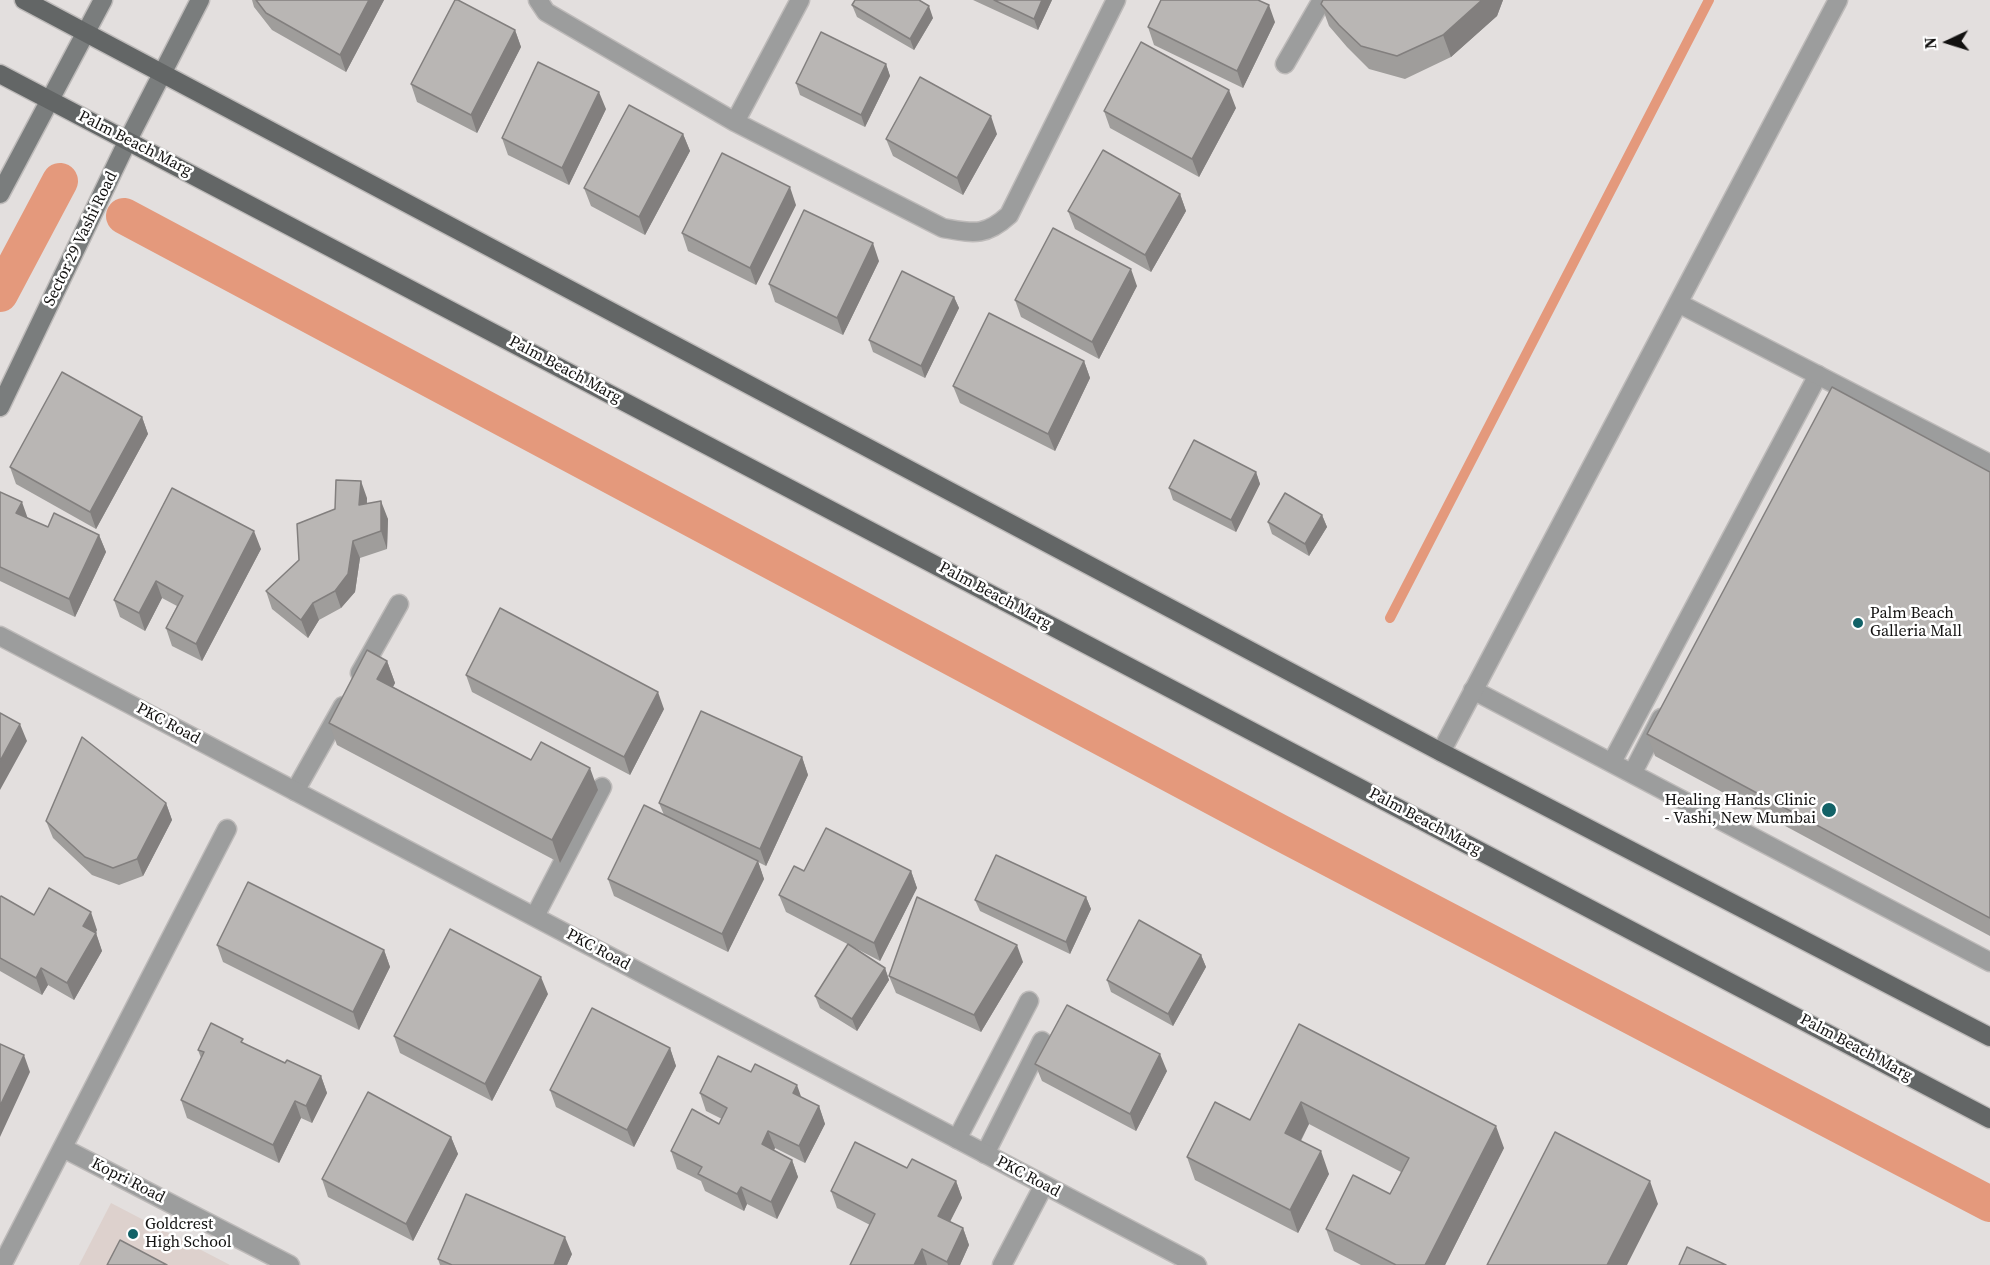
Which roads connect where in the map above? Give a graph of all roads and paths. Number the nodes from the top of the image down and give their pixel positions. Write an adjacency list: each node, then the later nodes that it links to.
1 (24, 0): 9 (main road)
2 (103, 0): 9 (main road)
3 (200, 0): 11 (main road, Sector 29 Vashi Road)
4 (538, 0): 14 (street)
5 (800, 0): 14 (street)
6 (1116, 0): 14 (street)
7 (1322, 0): 10 (street)
8 (1838, 0): 17 (street)
9 (87, 32): 11 (main road); 13 (main road)
10 (1285, 64)
11 (163, 73): 15 (main road, Sector 29 Vashi Road); 27 (main road)
12 (0, 74): 13 (main road, Palm Beach Marg)
13 (50, 101): 15 (main road, Palm Beach Marg); 16 (main road)
14 (735, 122)
15 (128, 140): 21 (main road, Sector 29 Vashi Road); 38 (main road, Palm Beach Marg)
16 (0, 194)
17 (1678, 303): 18 (street); 25 (street)
18 (1818, 375): 19 (street); 28 (street)
19 (1838, 386): 20 (street); 22 (street)
20 (1829, 403)
21 (0, 407)
22 (1990, 464)
23 (399, 604): 31 (street)
24 (0, 636): 31 (street, PKC Road)
25 (1473, 690): 27 (street); 28 (street)
26 (1670, 702): 29 (street)
27 (1441, 752): 36 (main road)
28 (1612, 762): 29 (street)
29 (1633, 772): 34 (street)
30 (602, 787): 33 (street)
31 (295, 790): 33 (street, PKC Road)
32 (227, 830): 40 (street)
33 (535, 916): 39 (street, PKC Road)
34 (1990, 962)
35 (1029, 1001): 39 (street)
36 (1990, 1037)
37 (1042, 1041): 41 (street)
38 (1990, 1119)
39 (957, 1139): 41 (street, PKC Road)
40 (63, 1148): 43 (street); 44 (street, Kopri Road)
41 (985, 1154): 42 (street, PKC Road)
42 (1044, 1185): 45 (street); 46 (street, PKC Road)
43 (3, 1265)
44 (290, 1265)
45 (1002, 1265)
46 (1197, 1265)

